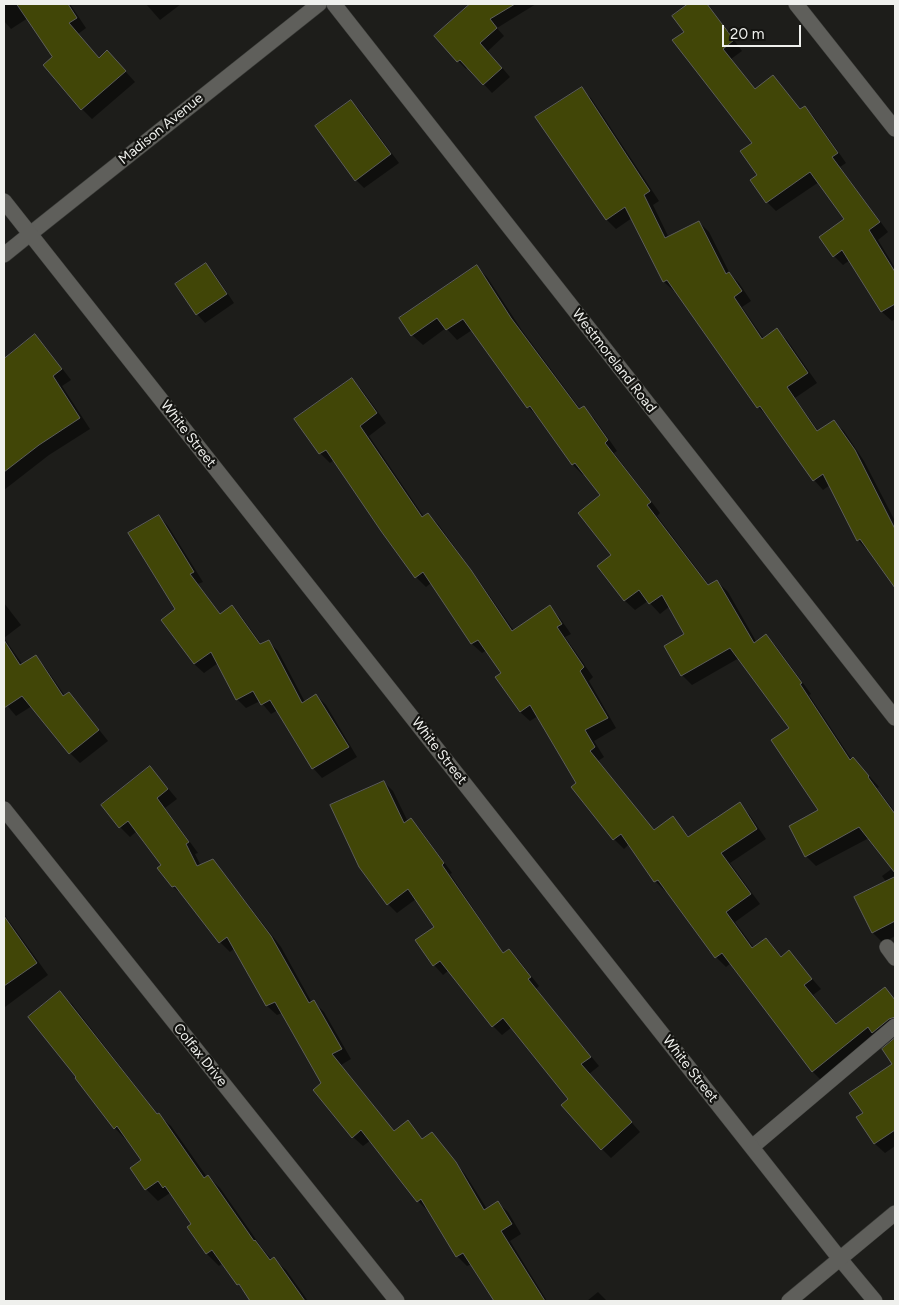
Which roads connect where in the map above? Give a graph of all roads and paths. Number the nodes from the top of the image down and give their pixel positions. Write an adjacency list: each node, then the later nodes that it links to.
1 (319, 4): 6 (street, Madison Avenue)
2 (334, 4): 8 (street, Westmoreland Road)
3 (796, 4): 4 (street)
4 (895, 129)
5 (4, 201): 6 (street, White Street)
6 (30, 234): 7 (street, Madison Avenue); 11 (street, White Street)
7 (4, 255)
8 (895, 718)
9 (4, 809): 14 (street, Colfax Drive)
10 (895, 1026): 11 (street)
11 (752, 1147): 13 (street, White Street)
12 (895, 1213): 13 (street)
13 (840, 1259): 15 (street); 16 (street, White Street)
14 (397, 1301)
15 (789, 1301)
16 (875, 1301)

